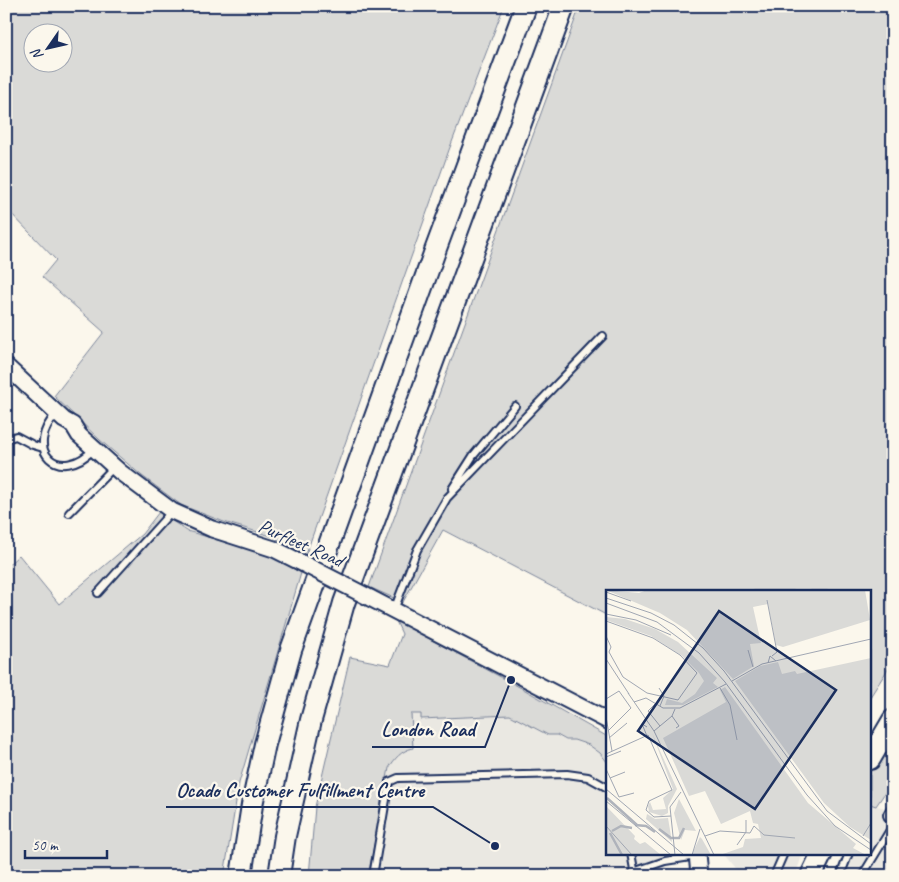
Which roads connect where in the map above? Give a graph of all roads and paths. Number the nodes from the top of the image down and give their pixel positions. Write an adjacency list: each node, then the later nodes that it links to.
1 (526, 6): 30 (main road)
2 (564, 6): 23 (main road)
3 (602, 336): 11 (lane)
4 (6, 366): 6 (street, Purfleet Road)
5 (515, 406): 11 (lane)
6 (57, 414): 8 (lane); 9 (street, Purfleet Road)
7 (6, 439): 8 (lane)
8 (43, 448): 9 (lane)
9 (94, 449): 10 (street, Purfleet Road)
10 (114, 467): 12 (street, Purfleet Road); 13 (lane)
11 (447, 498): 15 (lane)
12 (172, 511): 14 (lane); 15 (street, Purfleet Road, bridge)
13 (69, 513)
14 (98, 593)
15 (394, 610): 16 (street, Purfleet Road)
16 (606, 720)
17 (893, 720): 18 (main road)
18 (872, 756)
19 (606, 787): 33 (lane)
20 (893, 810): 21 (street)
21 (893, 817)
22 (893, 825): 38 (lane)
23 (285, 836): 31 (main road); 32 (main road)
24 (631, 854): 29 (lane)
25 (698, 854): 29 (lane); 34 (street)
26 (784, 854): 35 (lane)
27 (822, 854): 36 (main road)
28 (848, 854): 37 (lane)
29 (633, 874)
30 (241, 876)
31 (279, 876)
32 (290, 876)
33 (373, 876)
34 (699, 876)
35 (774, 876)
36 (811, 876)
37 (840, 876)
38 (862, 876)

